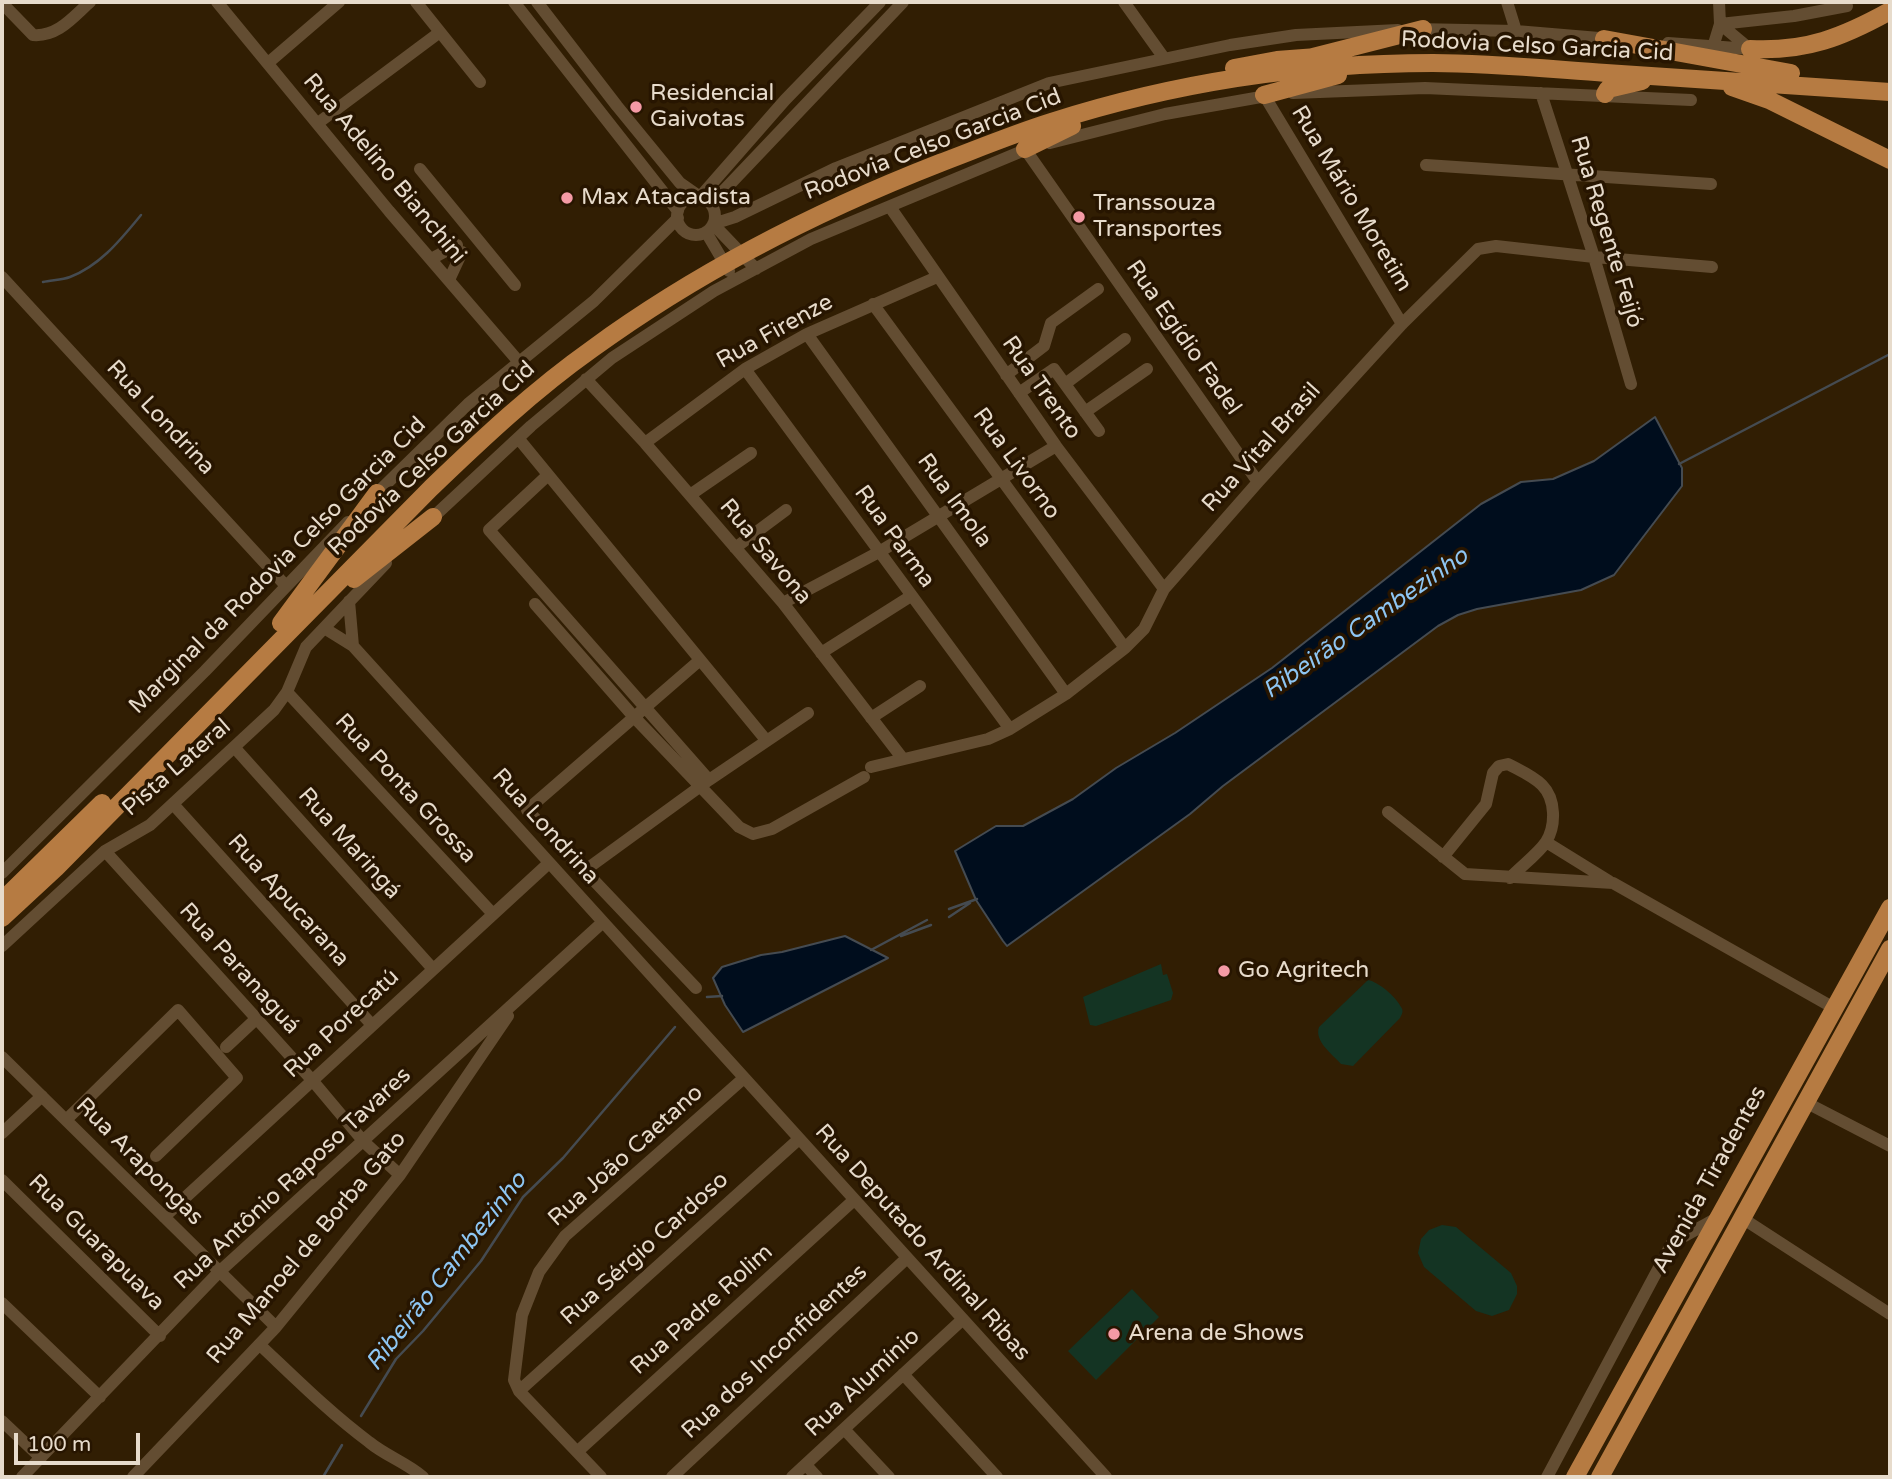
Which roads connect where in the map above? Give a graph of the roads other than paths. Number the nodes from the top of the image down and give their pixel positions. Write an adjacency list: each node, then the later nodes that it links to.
1 (90, 2): 12 (street)
2 (218, 2): 24 (street, Rua Adelino Bianchini)
3 (339, 2): 24 (street)
4 (416, 2): 18 (street)
5 (514, 2): 36 (street)
6 (537, 2): 38 (street)
7 (880, 2): 46 (street)
8 (903, 2): 47 (street)
9 (1124, 2): 22 (street)
10 (1507, 2): 17 (street)
11 (1718, 2): 15 (street)
12 (2, 3)
13 (1847, 6): 15 (street)
14 (1890, 11): 21 (highway)
15 (1720, 24): 20 (street); 21 (street)
16 (1423, 29): 17 (street); 22 (street); 23 (highway)
17 (1516, 31): 19 (street)
18 (440, 33): 30 (street); 39 (street)
19 (1604, 39): 20 (street); 26 (highway)
20 (1713, 47): 21 (street)
21 (1750, 49)
22 (1164, 58): 50 (street)
23 (1309, 58): 26 (highway, Rodovia Celso Garcia Cid); 51 (highway, Rodovia Celso Garcia Cid)
24 (268, 63): 39 (street, Rua Adelino Bianchini)
25 (1378, 65): 27 (highway, Rodovia Celso Garcia Cid); 34 (highway); 37 (highway, Rodovia Celso Garcia Cid)
26 (1791, 73): 29 (highway, Rodovia Celso Garcia Cid)
27 (1660, 77): 28 (highway, Rodovia Celso Garcia Cid); 33 (highway)
28 (1709, 79): 31 (highway, Rodovia Celso Garcia Cid); 41 (highway)
29 (1890, 81)
30 (480, 82)
31 (1890, 92)
32 (1541, 93): 33 (street); 34 (street); 44 (street, Rua Regente Feijó)
33 (1605, 94): 35 (street)
34 (1264, 95): 40 (street); 64 (street, Rua Mário Moretim)
35 (1691, 100)
36 (590, 101): 38 (street); 49 (street)
37 (1125, 102): 40 (highway); 51 (highway, Rodovia Celso Garcia Cid)
38 (617, 106): 46 (street)
39 (318, 123): 54 (street, Rua Adelino Bianchini)
40 (1026, 149): 48 (street); 83 (street, Rua Egídio Fadel)
41 (1890, 160)
42 (1426, 165): 44 (street)
43 (420, 169): 52 (street)
44 (1566, 173): 45 (street); 53 (street, Rua Regente Feijó)
45 (1711, 184)
46 (700, 197): 47 (street); 49 (street)
47 (711, 204): 50 (street)
48 (890, 207): 56 (street); 58 (street, Rua Trento)
49 (678, 214): 50 (street); 67 (street, Marginal da Rodovia Celso Garcia Cid)
50 (710, 228): 56 (street); 60 (street)
51 (757, 239): 97 (highway, Rodovia Celso Garcia Cid)
52 (467, 242): 54 (street); 59 (street); 61 (street)
53 (1594, 257): 55 (street, Rua Vital Brasil); 64 (street, Rua Vital Brasil); 72 (street, Rua Regente Feijó)
54 (431, 260): 59 (street, Rua Adelino Bianchini)
55 (1712, 267)
56 (756, 269): 60 (street)
57 (2, 277): 91 (street, Rua Londrina)
58 (937, 277): 63 (street, Rua Firenze); 70 (street, Rua Trento)
59 (449, 280): 67 (street, Rua Adelino Bianchini)
60 (735, 280): 71 (street)
61 (515, 285)
62 (1098, 289): 70 (street)
63 (873, 304): 65 (street, Rua Firenze); 82 (street, Rua Livorno)
64 (1402, 324): 83 (street, Rua Vital Brasil)
65 (807, 334): 68 (street, Rua Firenze); 88 (street, Rua Imola)
66 (1125, 339): 73 (street)
67 (519, 362): 84 (street, Marginal da Rodovia Celso Garcia Cid)
68 (745, 369): 78 (street, Rua Firenze); 90 (street, Rua Parma)
69 (1147, 369): 75 (street)
70 (1006, 375): 74 (street, Rua Trento)
71 (586, 379): 77 (street); 78 (street, Rua Savona)
72 (1631, 383)
73 (1065, 384): 74 (street); 75 (street)
74 (1019, 393): 79 (street, Rua Trento)
75 (1085, 412): 76 (street)
76 (1099, 432)
77 (518, 438): 81 (street); 87 (street)
78 (645, 443): 85 (street, Rua Savona)
79 (1056, 446): 82 (street); 92 (street, Rua Trento)
80 (751, 453): 85 (street)
81 (548, 475): 102 (street); 106 (street)
82 (1001, 478): 88 (street); 100 (street, Rua Livorno)
83 (1258, 482): 92 (street, Rua Vital Brasil)
84 (377, 493): 91 (street, Marginal da Rodovia Celso Garcia Cid); 97 (highway)
85 (690, 495): 89 (street, Rua Savona)
86 (786, 510): 89 (street)
87 (433, 517): 94 (street); 97 (highway)
88 (939, 517): 90 (street); 105 (street, Rua Imola)
89 (735, 548): 95 (street, Rua Savona)
90 (879, 552): 93 (street, Rua Parma); 95 (street)
91 (286, 586): 122 (street, Marginal da Rodovia Celso Garcia Cid)
92 (1164, 589): 100 (street, Rua Vital Brasil)
93 (912, 596): 101 (street); 110 (street, Rua Parma)
94 (349, 601): 98 (street); 99 (street)
95 (783, 603): 101 (street, Rua Savona)
96 (535, 604): 108 (street)
97 (287, 625): 125 (highway, Rodovia Celso Garcia Cid); 128 (highway, Rodovia Celso Garcia Cid)
98 (324, 628): 99 (street, Rua Londrina); 104 (street, Pista Lateral)
99 (353, 646): 120 (street, Rua Londrina)
100 (1125, 648): 105 (street, Rua Vital Brasil)
101 (821, 653): 109 (street, Rua Savona)
102 (700, 660): 106 (street); 111 (street)
103 (920, 686): 109 (street)
104 (287, 692): 112 (street, Pista Lateral); 127 (street, Rua Ponta Grossa)
105 (1066, 694): 110 (street, Rua Vital Brasil)
106 (645, 707): 108 (street); 114 (street)
107 (808, 713): 111 (street)
108 (634, 717): 114 (street); 121 (street)
109 (871, 718): 113 (street, Rua Savona)
110 (1010, 729): 113 (street, Rua Vital Brasil)
111 (766, 740): 114 (street)
112 (234, 747): 115 (street, Pista Lateral); 132 (street, Rua Maringá)
113 (903, 759): 114 (street, Rua Vital Brasil)
114 (705, 783): 121 (street)
115 (173, 804): 118 (street, Pista Lateral); 137 (street, Rua Apucarana)
116 (1388, 812): 119 (street)
117 (1546, 842): 119 (street); 123 (street); 124 (street)
118 (105, 851): 130 (street, Pista Lateral); 136 (street, Rua Paranaguá)
119 (1443, 857): 123 (street)
120 (549, 863): 127 (street, Rua Porecatú); 129 (street, Rua Londrina)
121 (584, 871): 133 (street)
122 (2, 873)
123 (1510, 878): 124 (street)
124 (1613, 883): 135 (street)
125 (2, 901)
126 (1890, 908): 135 (highway, Avenida Tiradentes)
127 (493, 914): 132 (street, Rua Porecatú)
128 (2, 918)
129 (603, 922): 134 (street, Rua Antônio Raposo Tavares); 138 (street, Rua Londrina)
130 (2, 946)
131 (1890, 949): 144 (highway, Avenida Tiradentes)
132 (433, 969): 137 (street, Rua Porecatú)
133 (696, 988)
134 (520, 998): 148 (street, Rua Antônio Raposo Tavares); 151 (street, Rua Manoel de Borba Gato)
135 (1834, 1007): 155 (highway, Avenida Tiradentes)
136 (256, 1019): 139 (street); 142 (street, Rua Paranaguá)
137 (372, 1025): 142 (street, Rua Porecatú)
138 (706, 1036): 141 (street, Rua Deputado Ardinal Ribas)
139 (226, 1047)
140 (2, 1058): 143 (street, Rua Arapongas)
141 (744, 1078): 147 (street, Rua Deputado Ardinal Ribas); 166 (street, Rua João Caetano)
142 (312, 1080): 148 (street, Rua Paranaguá); 154 (street, Rua Porecatú)
143 (41, 1096): 145 (street, Rua Arapongas); 146 (street)
144 (1807, 1102): 149 (street); 156 (highway, Avenida Tiradentes)
145 (66, 1120): 150 (street); 154 (street, Rua Arapongas)
146 (2, 1133)
147 (799, 1139): 153 (street, Rua Deputado Ardinal Ribas); 166 (street, Rua Sérgio Cardoso)
148 (364, 1142): 151 (street, Rua Paranaguá); 158 (street, Rua Antônio Raposo Tavares)
149 (1890, 1146)
150 (156, 1156)
151 (400, 1175): 162 (street, Rua Manoel de Borba Gato)
152 (2, 1180): 163 (street, Rua Guarapuava)
153 (854, 1200): 157 (street, Rua Deputado Ardinal Ribas); 170 (street, Rua Padre Rolim)
154 (164, 1217): 158 (street, Rua Arapongas)
155 (1717, 1217): 183 (street); 184 (highway, Avenida Tiradentes)
156 (1742, 1218): 160 (street); 185 (highway, Avenida Tiradentes)
157 (907, 1258): 161 (street, Rua Deputado Ardinal Ribas); 177 (street, Rua dos Inconfidentes)
158 (219, 1272): 162 (street, Rua Arapongas); 163 (street, Rua Antônio Raposo Tavares)
159 (2, 1303): 167 (street)
160 (1890, 1314)
161 (962, 1319): 165 (street, Rua Alumínio); 182 (street, Rua Deputado Ardinal Ribas)
162 (276, 1327): 164 (street, Rua Manoel de Borba Gato)
163 (160, 1336): 167 (street, Rua Antônio Raposo Tavares)
164 (260, 1345): 174 (street, Rua Manoel de Borba Gato); 175 (street)
165 (903, 1374): 169 (street, Rua Alumínio); 181 (street)
166 (519, 1391): 170 (street)
167 (100, 1398): 171 (street, Rua Antônio Raposo Tavares)
168 (2, 1421): 171 (street)
169 (844, 1429): 172 (street, Rua Alumínio); 180 (street)
170 (577, 1452): 176 (street)
171 (41, 1458): 173 (street, Rua Antônio Raposo Tavares)
172 (806, 1465): 178 (street, Rua Alumínio); 179 (street)
173 (22, 1477)
174 (133, 1477)
175 (423, 1477)
176 (601, 1477)
177 (672, 1477)
178 (792, 1477)
179 (817, 1477)
180 (889, 1477)
181 (997, 1477)
182 (1106, 1477)
183 (1547, 1477)
184 (1575, 1477)
185 (1600, 1477)

